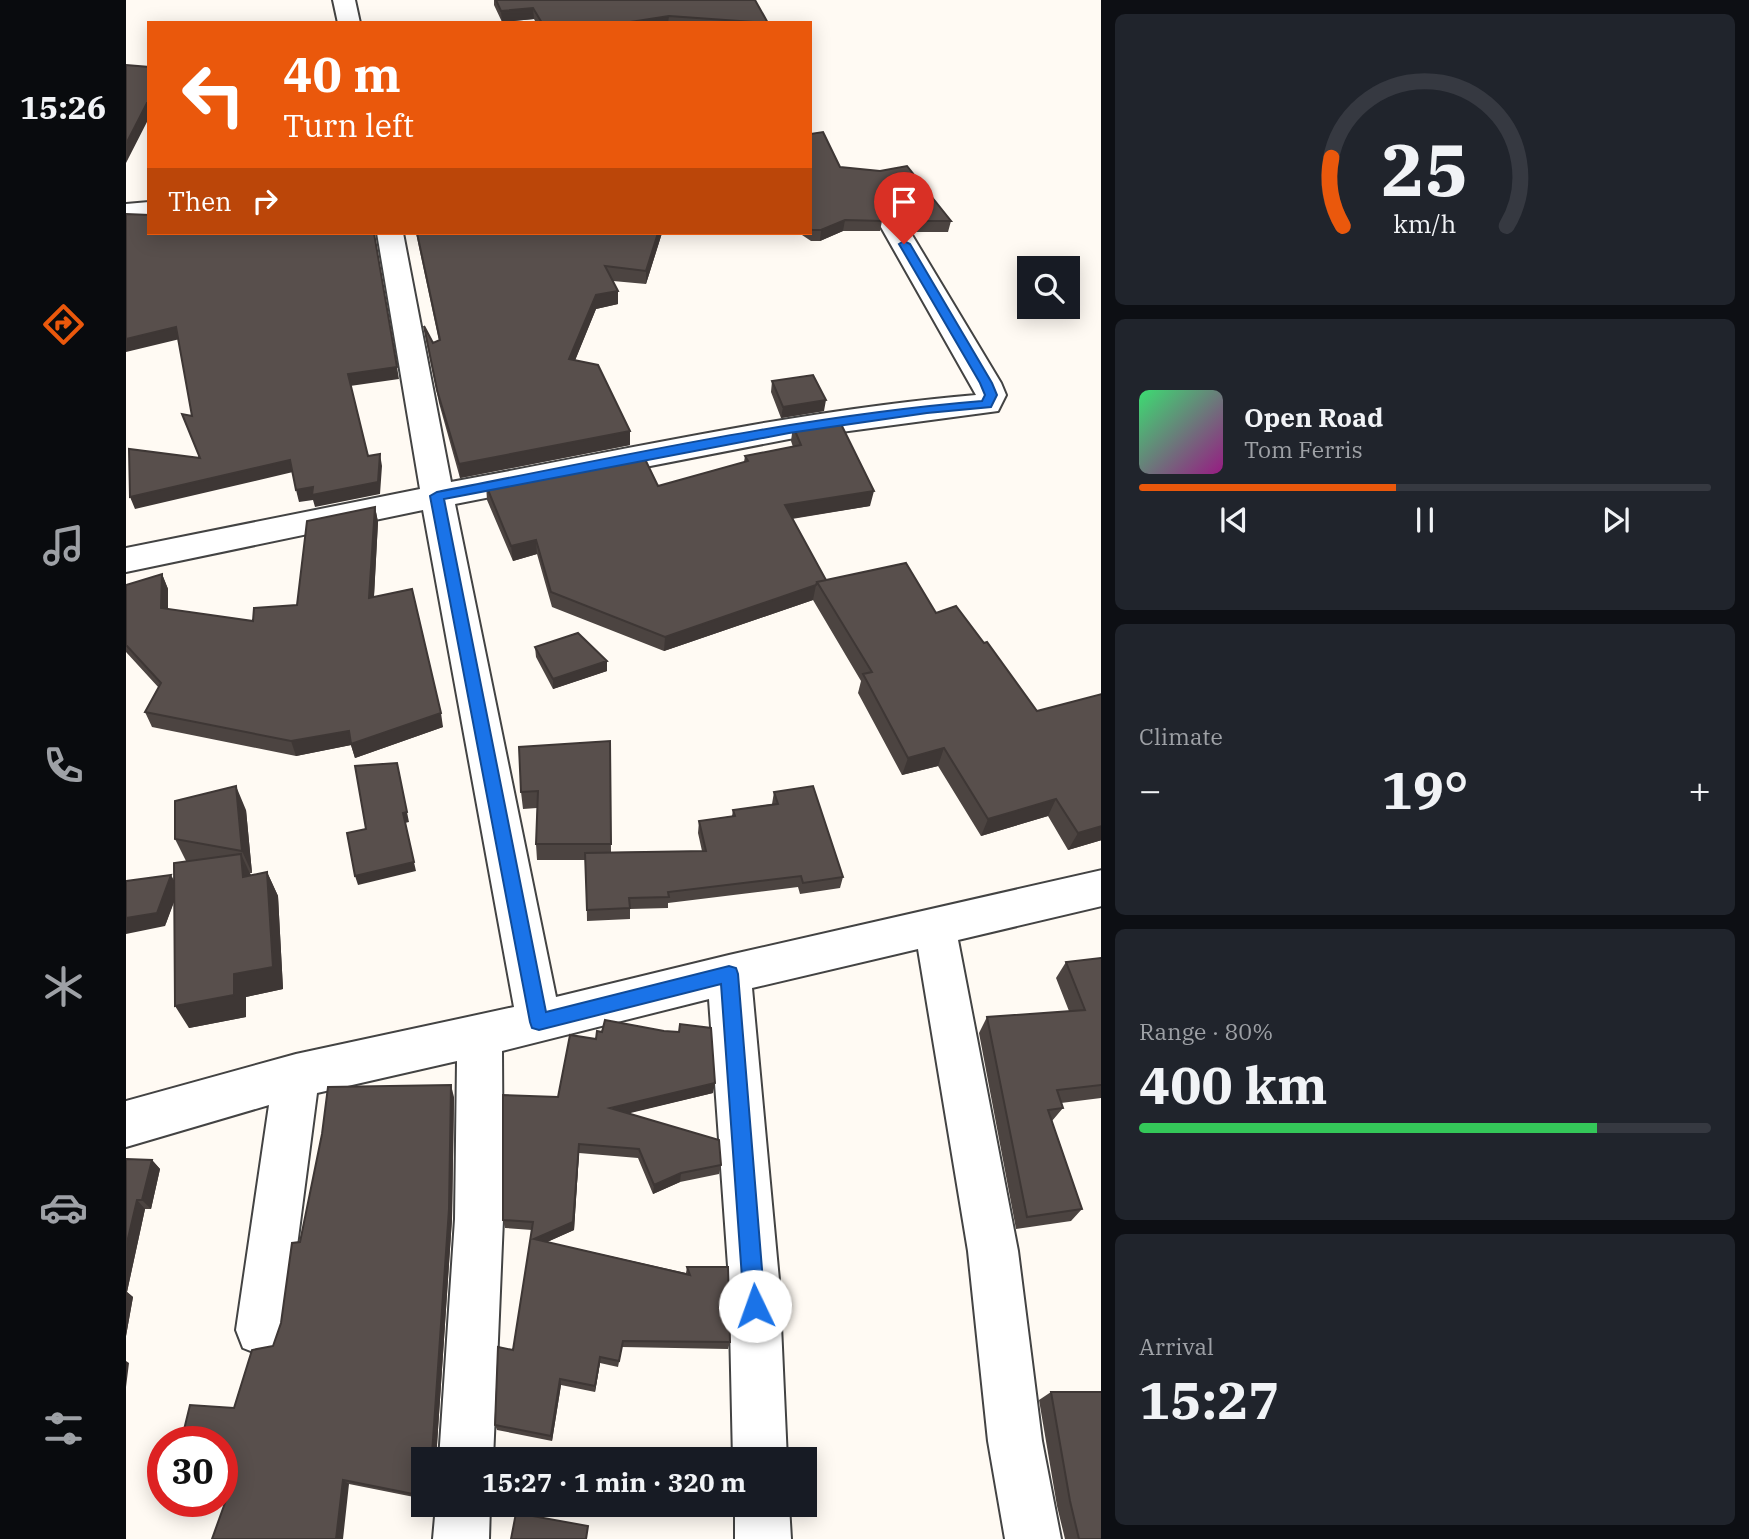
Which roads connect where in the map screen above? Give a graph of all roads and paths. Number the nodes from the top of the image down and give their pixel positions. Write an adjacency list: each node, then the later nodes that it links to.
1 (344, 0): 2 (street)
2 (348, 21)
3 (147, 209): 4 (street)
4 (126, 212)
5 (890, 220): 7 (street)
6 (390, 235): 7 (street)
7 (437, 496): 8 (street); 12 (street)
8 (126, 560)
9 (1101, 888): 10 (street)
10 (935, 927): 11 (street); 23 (street)
11 (729, 974): 12 (street); 18 (street)
12 (539, 1022): 13 (street)
13 (480, 1035): 14 (street); 17 (street)
14 (296, 1076): 15 (street); 16 (street)
15 (126, 1124)
16 (261, 1330)
17 (467, 1447)
18 (760, 1447)
19 (462, 1517): 21 (street)
20 (762, 1517): 22 (street)
21 (461, 1539)
22 (763, 1539)
23 (1032, 1539)

